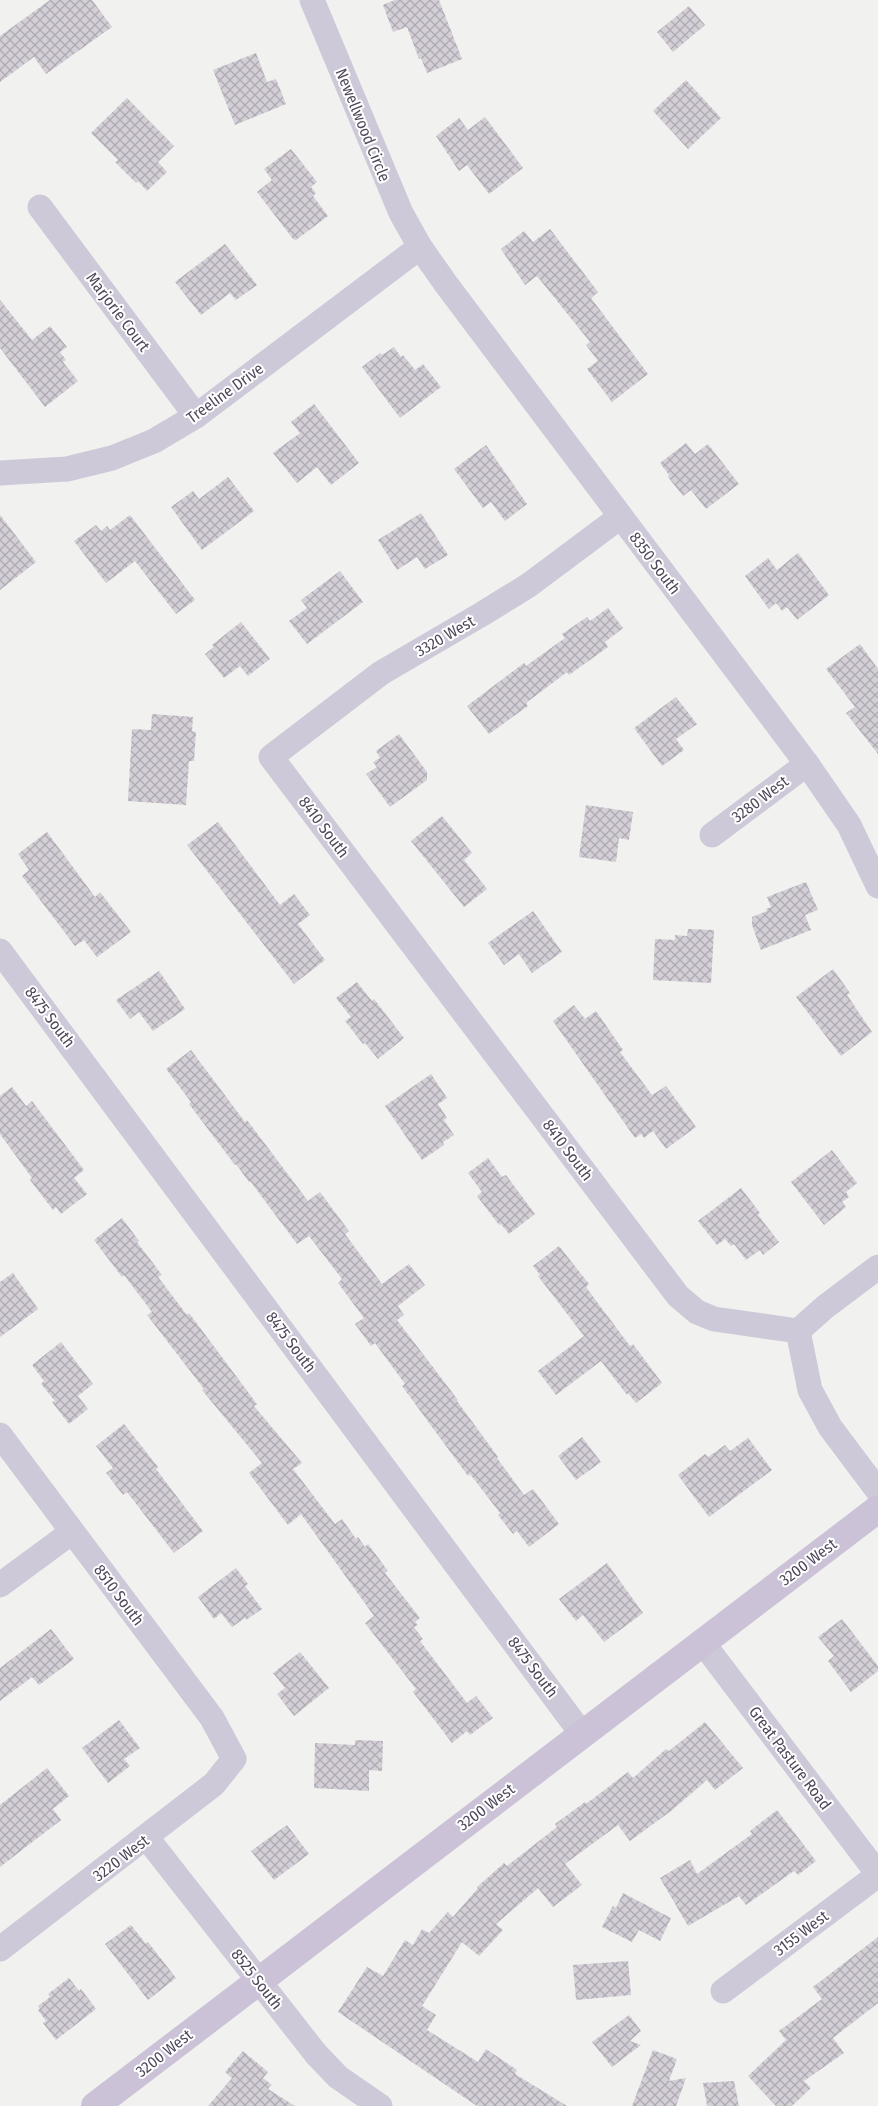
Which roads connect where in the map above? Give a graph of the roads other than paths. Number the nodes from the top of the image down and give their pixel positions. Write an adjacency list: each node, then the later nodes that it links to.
1 (312, 0): 3 (street, Newellwood Circle)
2 (40, 207): 4 (street, Marjorie Court)
3 (420, 247): 4 (street, Treeline Drive); 6 (street, 8350 South)
4 (196, 416): 5 (street, Treeline Drive)
5 (0, 473)
6 (620, 517): 7 (street, 3320 West); 8 (street, 8350 South)
7 (271, 757): 13 (street, 8410 South)
8 (807, 764): 9 (street, 3280 West); 10 (street, 8350 South)
9 (712, 835)
10 (878, 886)
11 (0, 950): 20 (street, 8475 South)
12 (878, 1268): 13 (street)
13 (798, 1331): 15 (street)
14 (0, 1435): 17 (street, 8510 South)
15 (878, 1491)
16 (878, 1509): 19 (street, 3200 West)
17 (72, 1532): 18 (street); 21 (street, 8510 South)
18 (0, 1585)
19 (703, 1642): 20 (street, 3200 West); 23 (street, Great Pasture Road)
20 (582, 1734): 25 (street, 3200 West)
21 (234, 1759): 22 (street, 3220 West)
22 (147, 1838): 24 (street, 3220 West); 25 (street, 8525 South)
23 (878, 1874): 26 (street, 3155 West)
24 (0, 1949)
25 (258, 1981): 27 (street, 3200 West); 28 (street, 8525 South)
26 (723, 1991)
27 (95, 2106)
28 (380, 2106)

